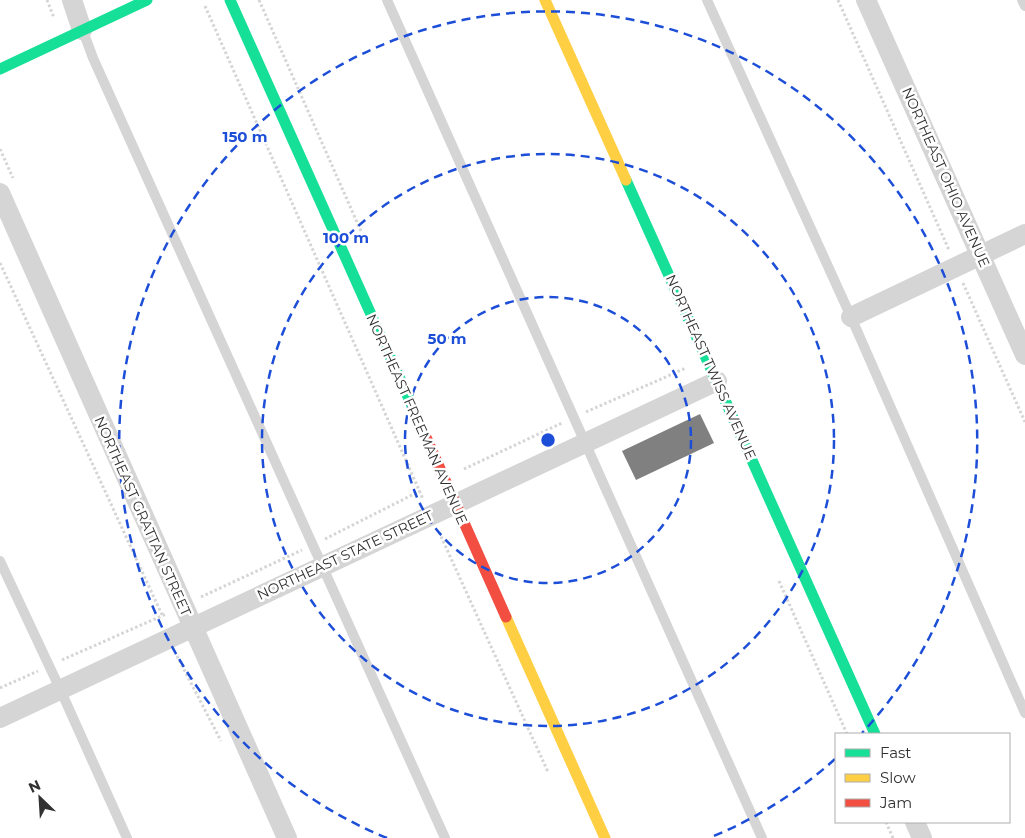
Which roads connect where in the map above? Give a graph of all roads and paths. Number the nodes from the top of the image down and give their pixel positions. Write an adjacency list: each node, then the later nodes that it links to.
1 (47, 0): 13 (path)
2 (72, 0): 14 (street)
3 (147, 0): 14 (street)
4 (230, 0): 28 (street, NORTHEAST FREEMAN AVENUE)
5 (387, 0): 25 (lane)
6 (545, 0): 23 (street, NORTHEAST TWISS AVENUE)
7 (708, 0): 21 (lane)
8 (838, 0): 20 (path)
9 (866, 0): 18 (street, NORTHEAST OHIO AVENUE)
10 (1022, 0): 12 (lane)
11 (205, 6): 29 (path)
12 (1025, 6)
13 (56, 21)
14 (82, 30): 15 (street); 32 (lane)
15 (0, 69)
16 (0, 193): 35 (street, NORTHEAST GRATTAN STREET)
17 (1025, 234): 18 (street)
18 (981, 255): 20 (street); 22 (street, NORTHEAST OHIO AVENUE)
19 (0, 263): 36 (path)
20 (956, 267): 21 (street); 26 (path)
21 (850, 317): 42 (lane)
22 (1025, 355)
23 (706, 357): 24 (street, NORTHEAST TWISS AVENUE); 25 (path)
24 (717, 381): 27 (street, NORTHEAST STATE STREET); 44 (street, NORTHEAST TWISS AVENUE)
25 (575, 417): 27 (lane); 28 (path)
26 (1025, 422)
27 (586, 442): 30 (street, NORTHEAST STATE STREET); 53 (lane)
28 (444, 480): 29 (path); 30 (street, NORTHEAST FREEMAN AVENUE)
29 (420, 492): 31 (path); 32 (path)
30 (454, 504): 31 (street, NORTHEAST STATE STREET); 52 (street, NORTHEAST FREEMAN AVENUE)
31 (430, 515): 34 (street, NORTHEAST STATE STREET); 46 (path)
32 (313, 545): 34 (lane); 35 (path)
33 (0, 561): 39 (lane)
34 (322, 566): 37 (street, NORTHEAST STATE STREET); 51 (lane)
35 (184, 605): 36 (path); 37 (street, NORTHEAST GRATTAN STREET)
36 (162, 615): 38 (path); 39 (path)
37 (194, 626): 38 (street, NORTHEAST STATE STREET); 50 (street, NORTHEAST GRATTAN STREET)
38 (168, 639): 41 (street, NORTHEAST STATE STREET); 45 (path)
39 (49, 665): 40 (path); 41 (lane)
40 (0, 688)
41 (60, 689): 43 (street, NORTHEAST STATE STREET); 49 (lane)
42 (1025, 713)
43 (0, 718)
44 (876, 733)
45 (223, 746)
46 (549, 775)
47 (886, 823): 54 (path)
48 (915, 823): 55 (street)
49 (127, 838)
50 (287, 838)
51 (445, 838)
52 (605, 838)
53 (762, 838)
54 (893, 838)
55 (922, 838)

